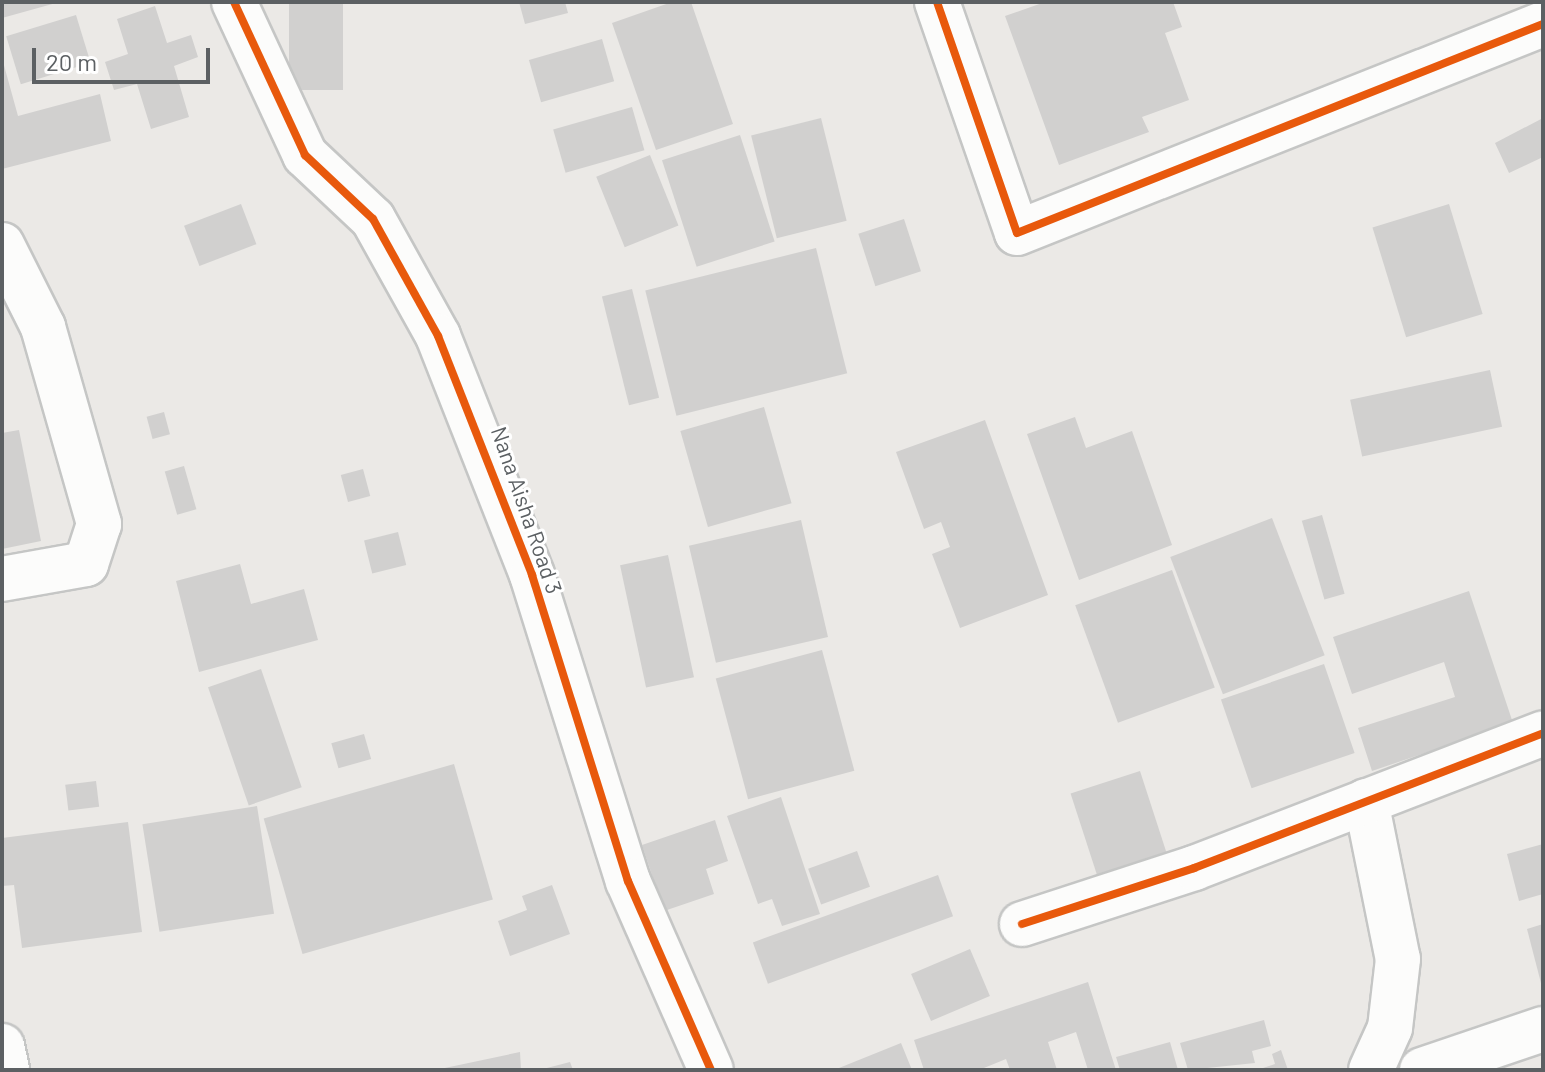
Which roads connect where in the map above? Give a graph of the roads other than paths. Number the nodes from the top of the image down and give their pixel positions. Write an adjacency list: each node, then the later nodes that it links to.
1 (234, 2): 12 (street, Nana Aisha Road 3)
2 (937, 2): 3 (street)
3 (1543, 24)
4 (2, 245): 5 (street)
5 (2, 579)
6 (1543, 733): 7 (street)
7 (1366, 801): 8 (street); 13 (street)
8 (1022, 924)
9 (1543, 1029): 14 (street)
10 (2, 1046): 11 (street)
11 (7, 1070)
12 (711, 1070)
13 (1371, 1070)
14 (1422, 1070)

